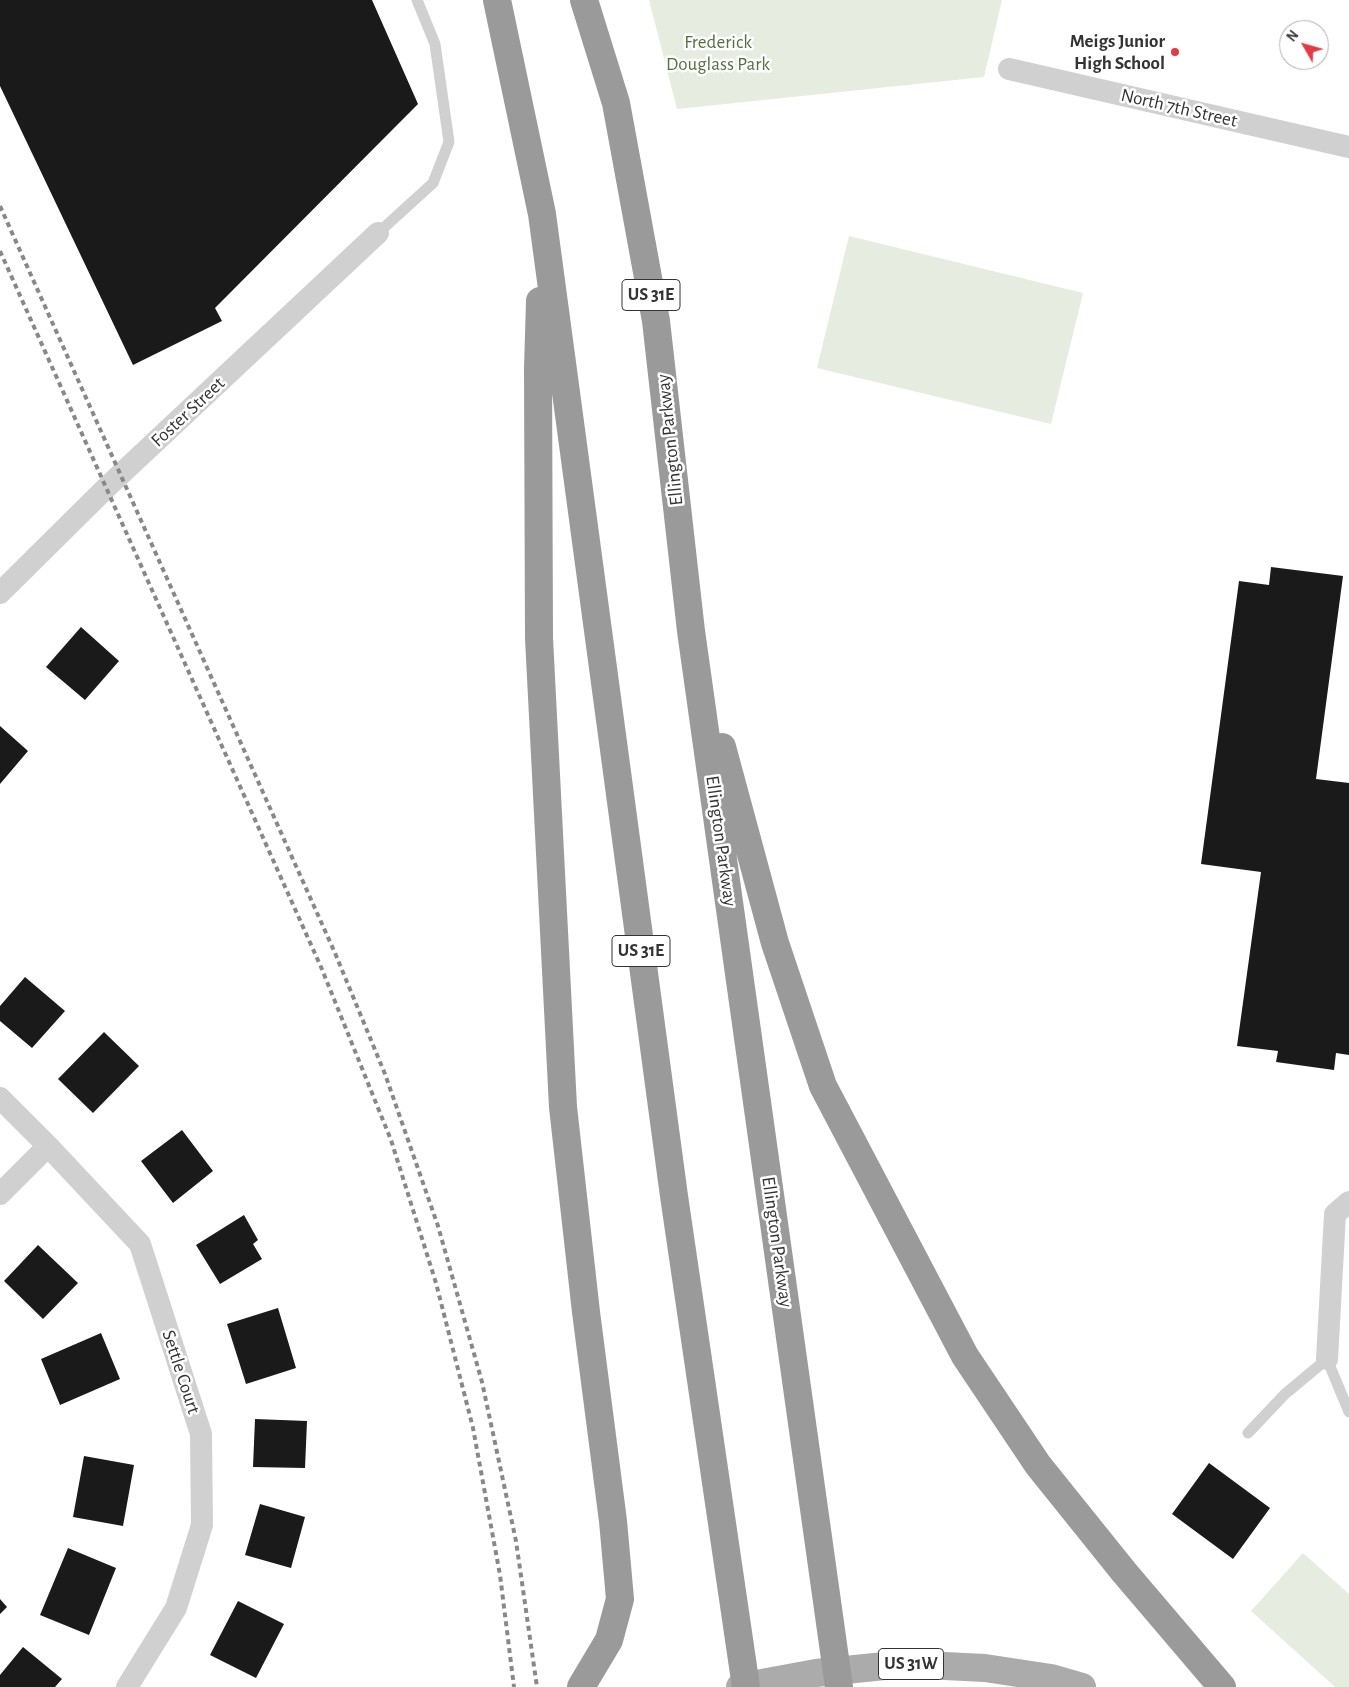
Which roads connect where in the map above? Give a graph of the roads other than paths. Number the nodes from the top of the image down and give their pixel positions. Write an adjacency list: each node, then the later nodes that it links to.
1 (416, 0): 7 (lane)
2 (497, 0): 6 (highway, US 31E)
3 (584, 0): 9 (highway, Ellington Parkway / US 31E)
4 (1009, 69): 5 (street, North 7th Street)
5 (1349, 147)
6 (542, 214): 18 (highway); 20 (highway, US 31E)
7 (378, 233): 8 (street, Foster Street)
8 (0, 593)
9 (691, 631): 21 (highway, Ellington Parkway / US 31E); 23 (highway)
10 (0, 1098): 11 (street, Settle Court)
11 (48, 1146): 12 (street); 17 (street, Settle Court)
12 (0, 1194)
13 (1349, 1202): 14 (street)
14 (1327, 1359): 15 (lane); 16 (lane)
15 (1349, 1412)
16 (1248, 1433)
17 (127, 1687)
18 (581, 1687)
19 (740, 1687): 22 (main road, US 31W)
20 (746, 1687)
21 (839, 1687)
22 (1082, 1687)
23 (1222, 1687)

